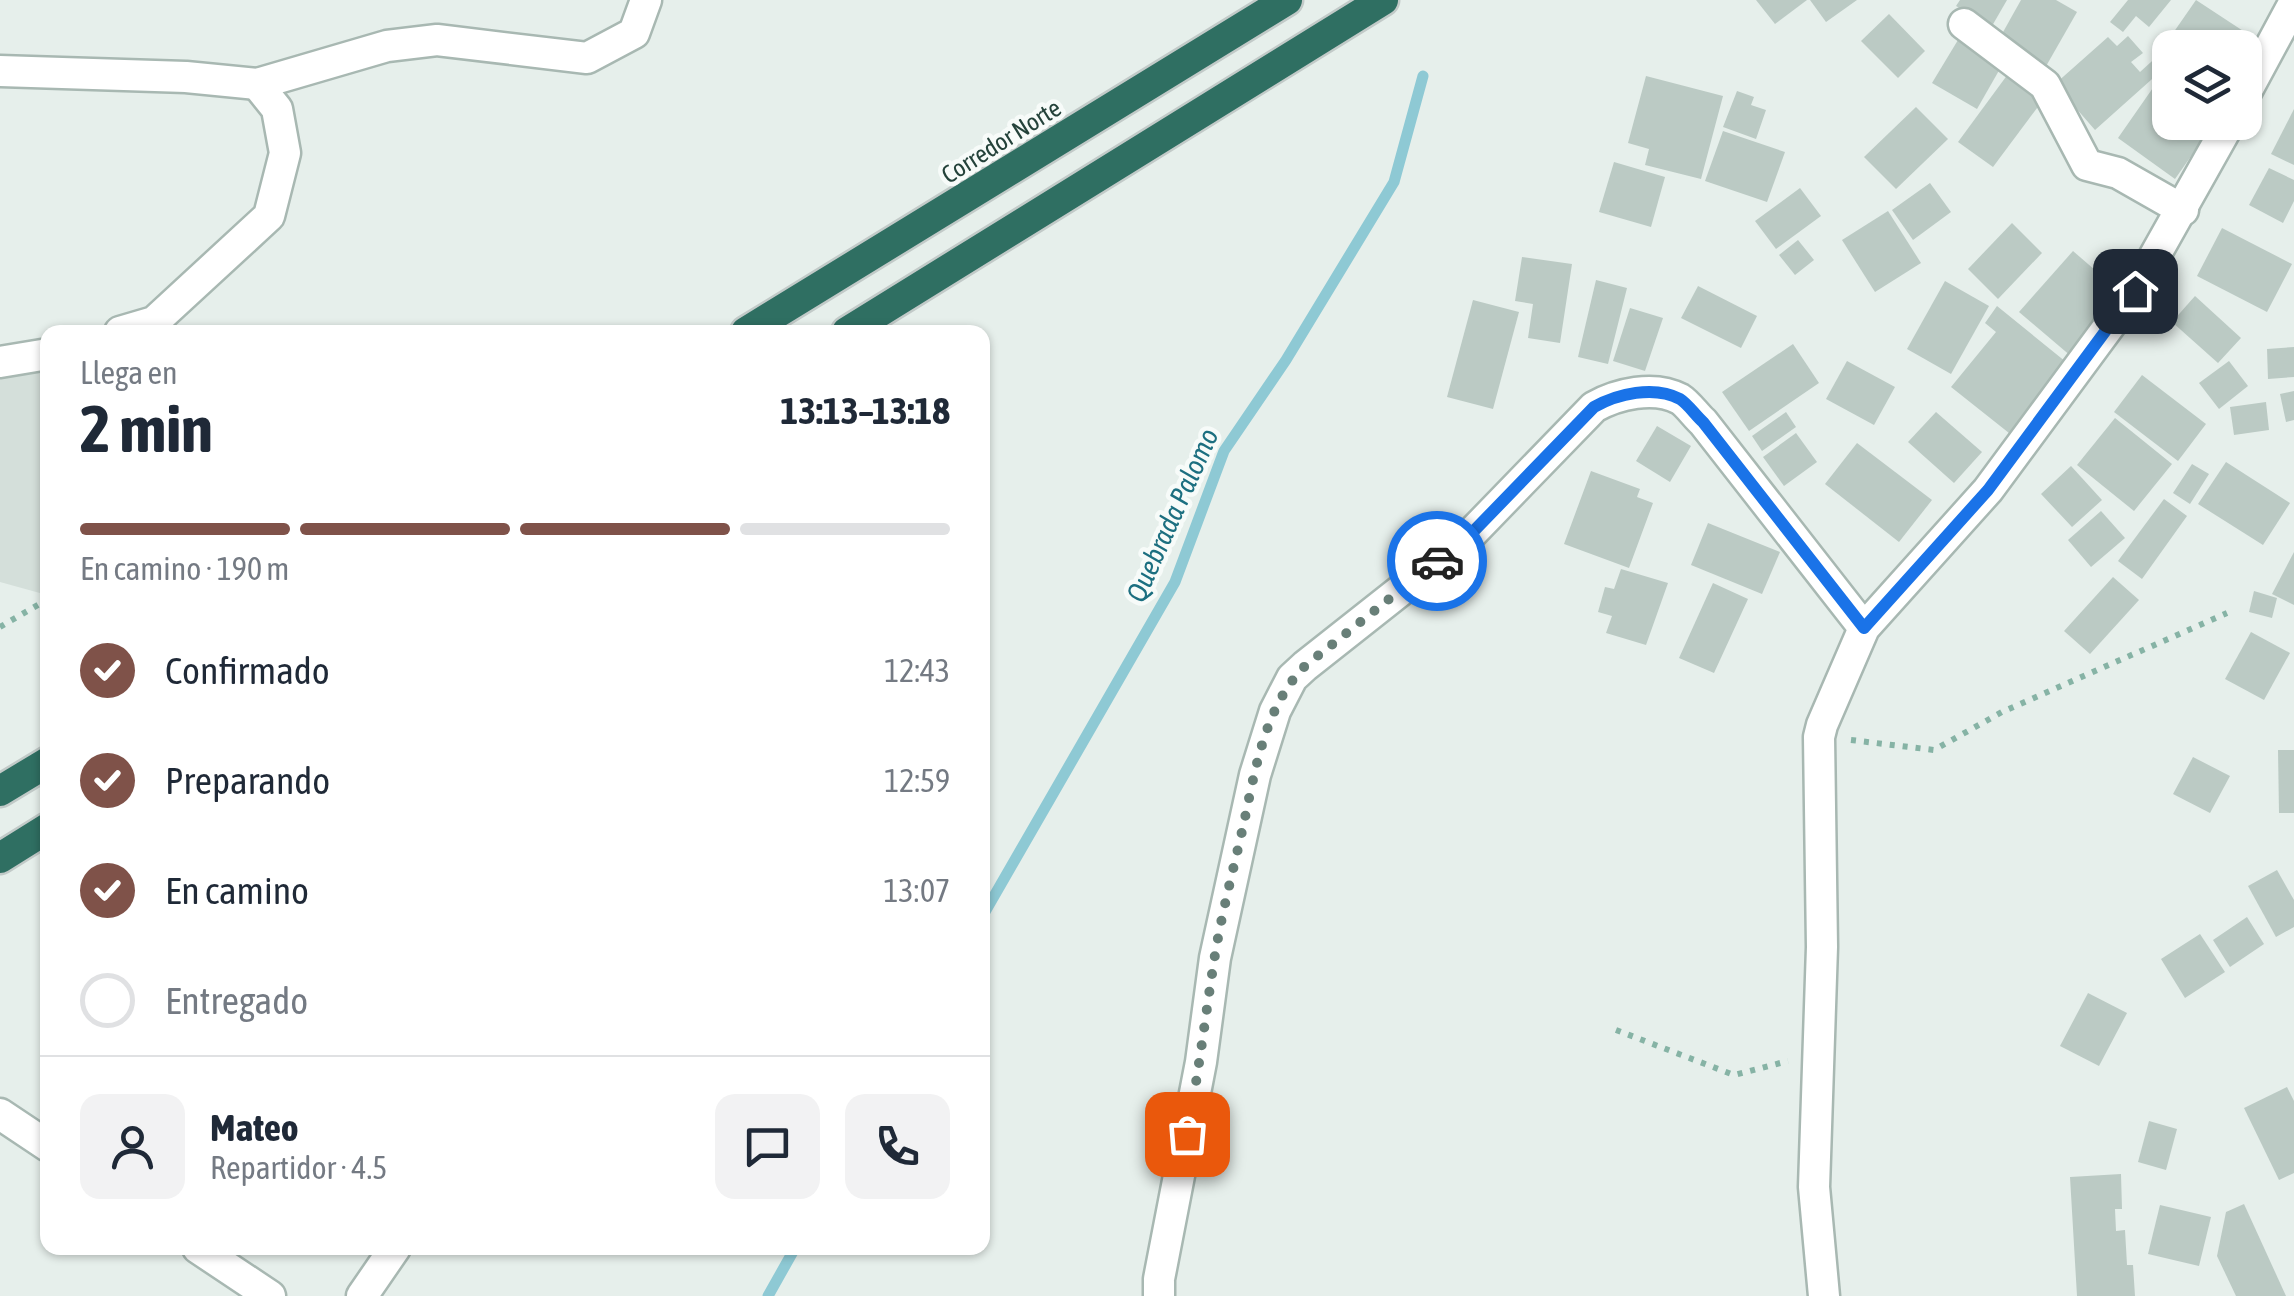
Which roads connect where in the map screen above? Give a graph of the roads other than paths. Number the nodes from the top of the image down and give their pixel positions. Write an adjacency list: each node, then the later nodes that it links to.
1 (646, 0): 8 (street)
2 (1287, 0): 12 (highway, Corredor Norte)
3 (1384, 0): 13 (highway)
4 (2294, 3): 6 (street)
5 (1964, 24): 10 (street)
6 (2262, 62)
7 (0, 71): 8 (street)
8 (257, 84): 11 (street)
9 (2221, 140): 10 (street)
10 (2184, 210): 16 (street)
11 (144, 325)
12 (757, 325)
13 (858, 325)
14 (40, 355): 15 (street)
15 (0, 362)
16 (1864, 628): 27 (street); 28 (street)
17 (40, 767): 18 (highway)
18 (0, 791)
19 (40, 833): 20 (highway)
20 (0, 858)
21 (0, 1114): 22 (street)
22 (40, 1141)
23 (208, 1255): 25 (street)
24 (390, 1255): 26 (street)
25 (270, 1296)
26 (362, 1296)
27 (1159, 1296)
28 (1824, 1296)

